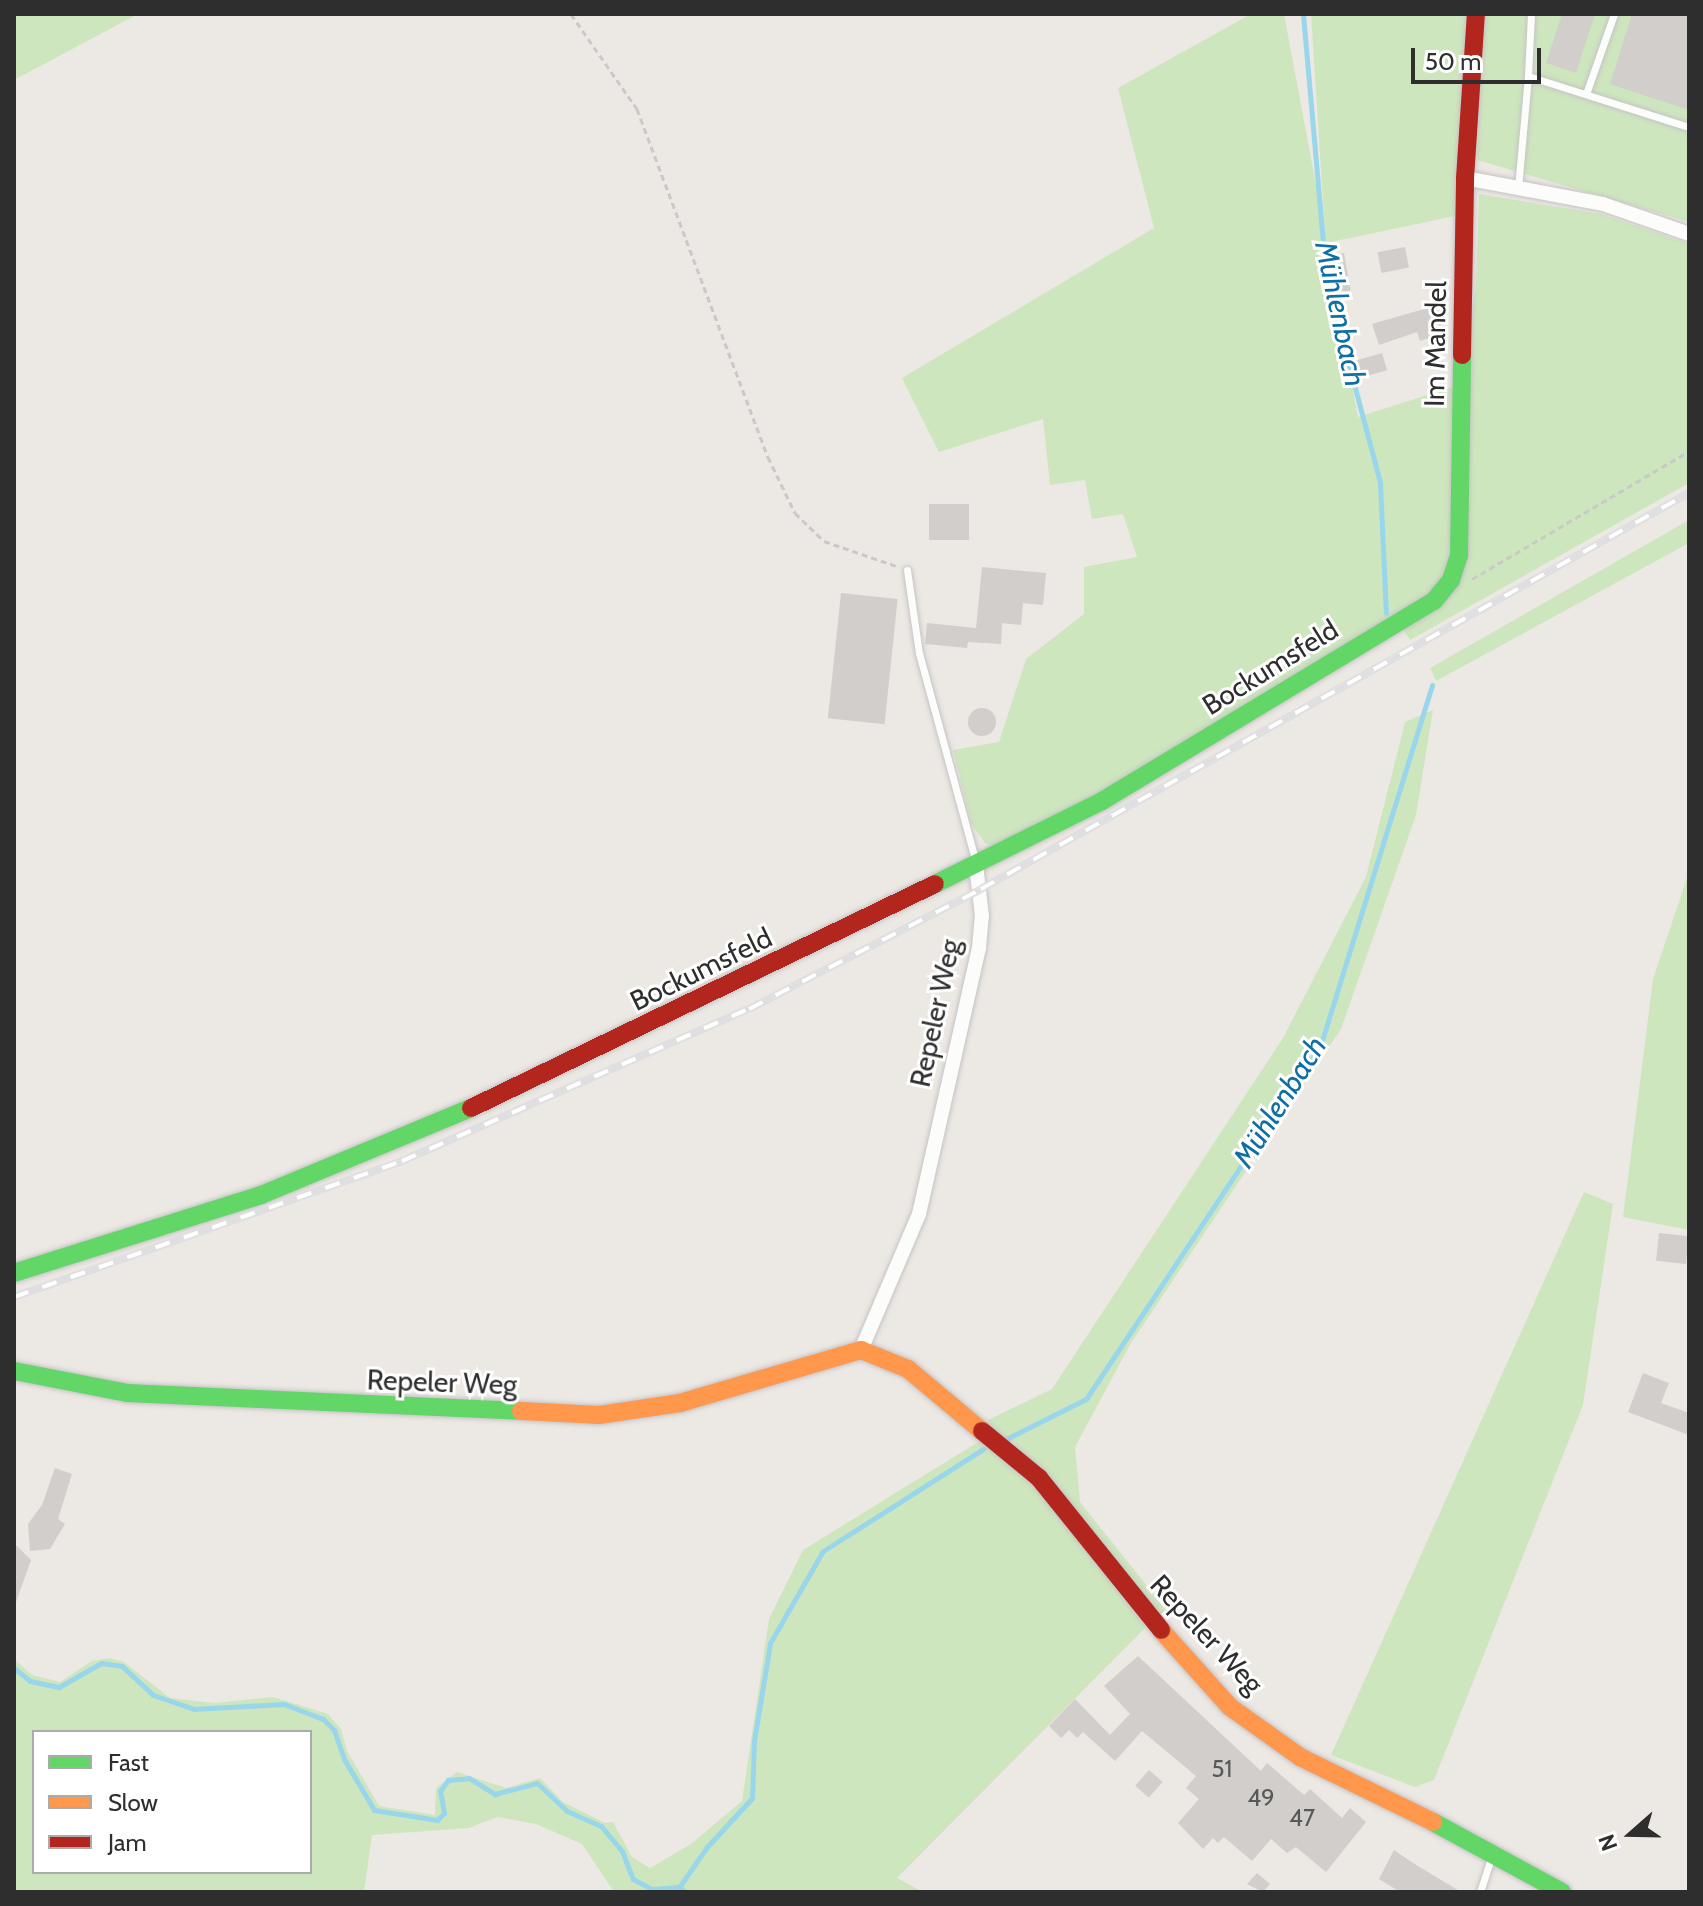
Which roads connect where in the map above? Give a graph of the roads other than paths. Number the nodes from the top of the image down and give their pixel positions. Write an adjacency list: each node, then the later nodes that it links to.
1 (1476, 14): 7 (street, Im Mandel)
2 (1531, 14): 4 (lane)
3 (1614, 14): 5 (lane)
4 (1528, 76): 5 (lane); 8 (lane)
5 (1586, 94): 6 (lane)
6 (1689, 127)
7 (1465, 178): 8 (street); 11 (street, Im Mandel)
8 (1518, 188): 9 (street)
9 (1689, 234)
10 (907, 570): 12 (lane)
11 (1375, 635): 12 (street, Bockumsfeld)
12 (976, 865): 13 (street, Bockumsfeld); 14 (street, Repeler Weg)
13 (14, 1273)
14 (861, 1350): 15 (street, Repeler Weg); 16 (street, Repeler Weg)
15 (14, 1371)
16 (1493, 1854): 17 (lane); 18 (street, Repeler Weg)
17 (1480, 1892)
18 (1562, 1892)

